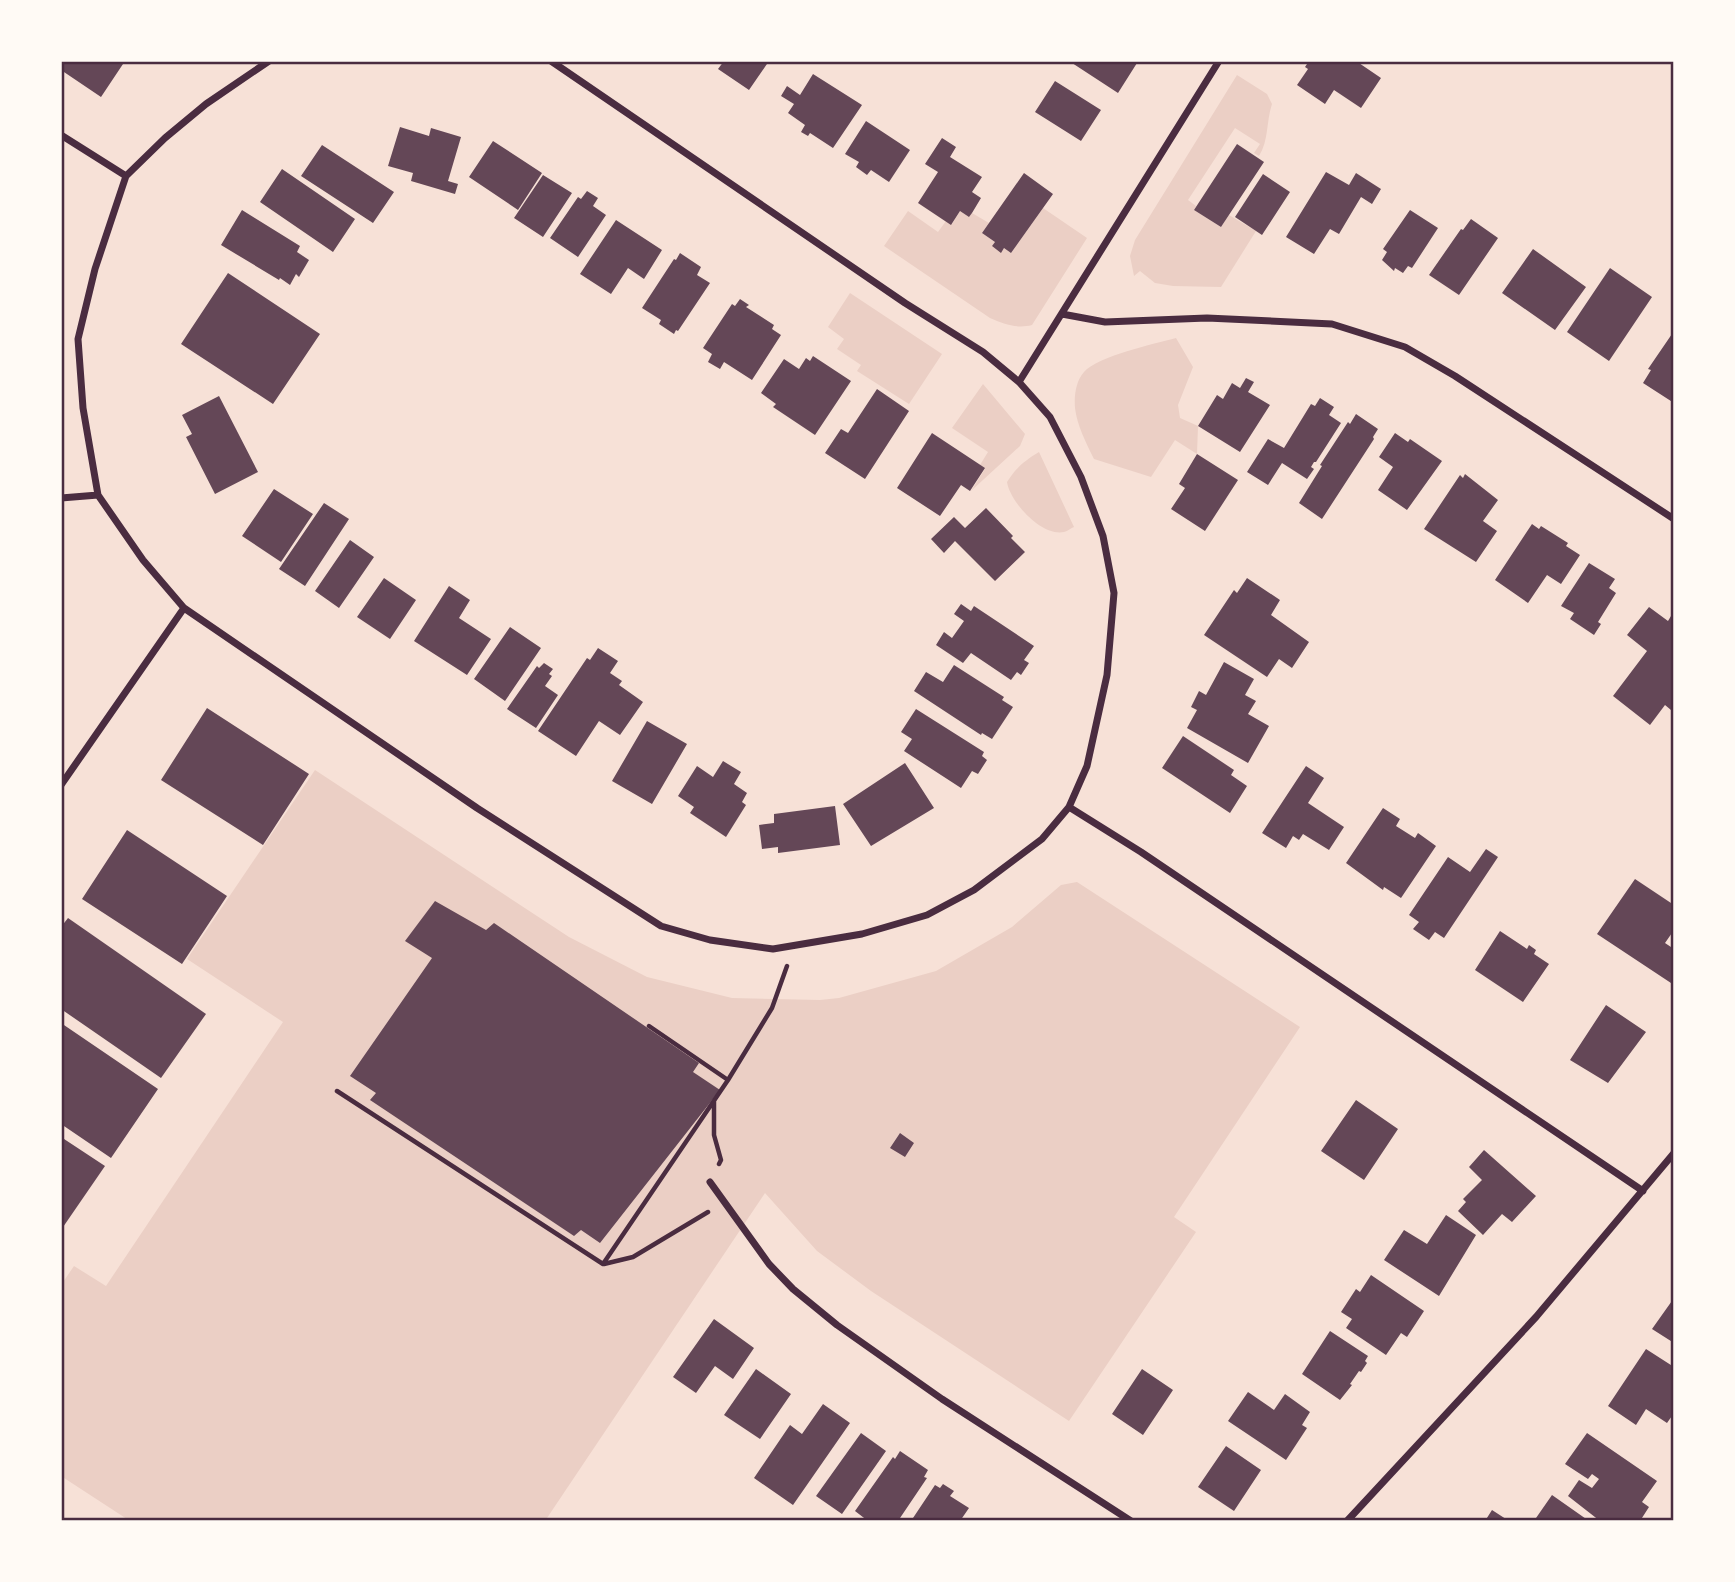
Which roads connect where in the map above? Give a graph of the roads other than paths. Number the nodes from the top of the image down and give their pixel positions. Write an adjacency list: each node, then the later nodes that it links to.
1 (269, 61): 5 (street)
2 (551, 61): 7 (street)
3 (1219, 61): 6 (street)
4 (61, 135): 5 (street)
5 (126, 176): 8 (street)
6 (1062, 314): 7 (street); 10 (street)
7 (1018, 382): 13 (street)
8 (98, 495): 9 (street); 11 (street)
9 (61, 498)
10 (1674, 519)
11 (184, 608): 12 (street); 13 (street)
12 (61, 785)
13 (1069, 807): 16 (street)
14 (1674, 1153): 16 (street)
15 (710, 1182): 17 (street)
16 (1643, 1191): 18 (street)
17 (1131, 1521)
18 (1347, 1521)

